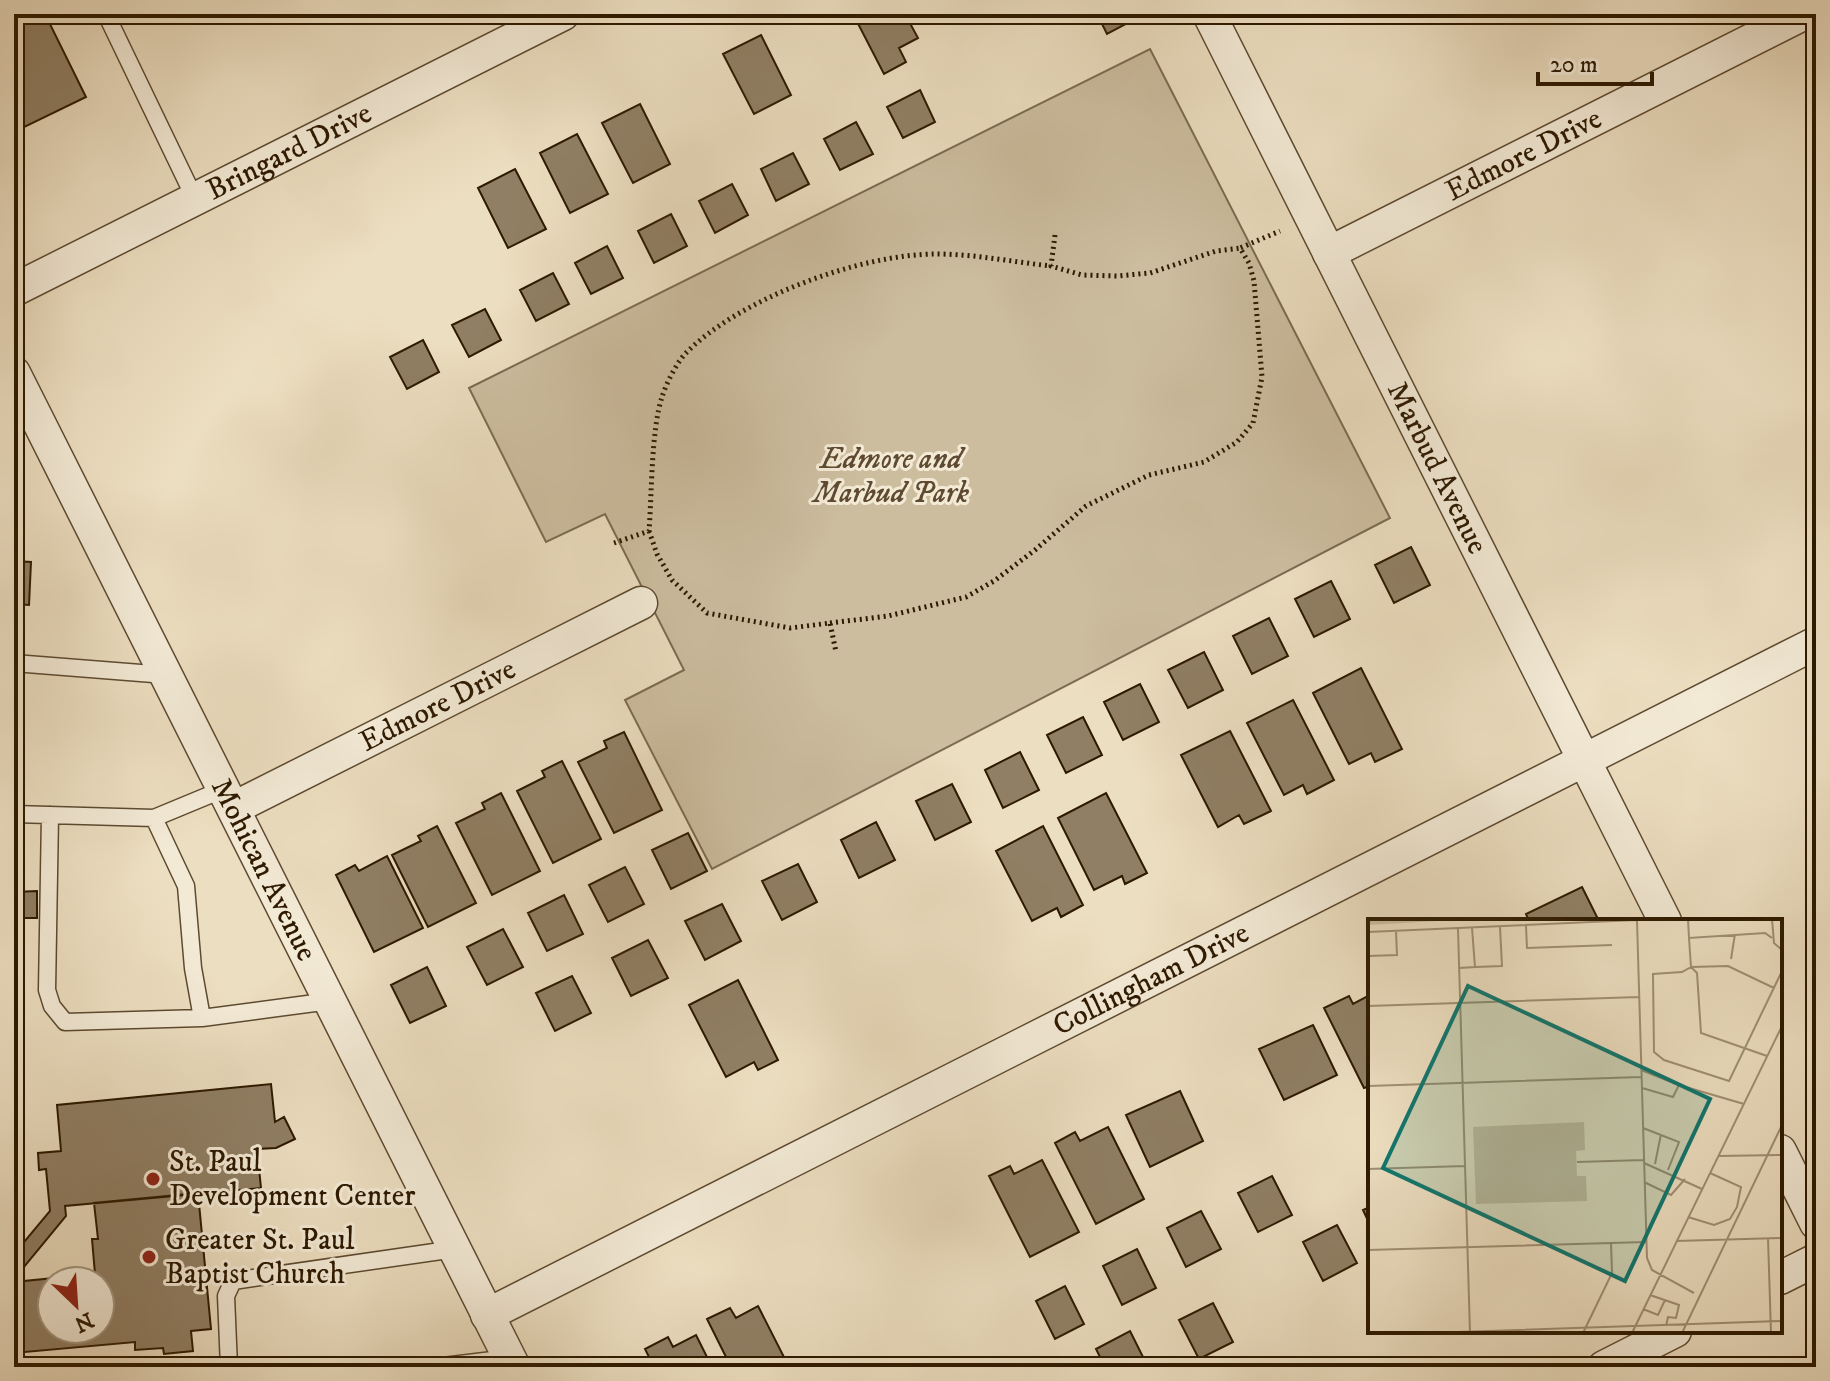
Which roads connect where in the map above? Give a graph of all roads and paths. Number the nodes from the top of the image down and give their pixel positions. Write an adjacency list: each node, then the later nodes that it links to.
1 (106, 14): 5 (lane)
2 (563, 14): 5 (street, Bringard Drive)
3 (1209, 14): 9 (street, Marbud Avenue)
4 (1803, 14): 9 (street, Edmore Drive)
5 (195, 199): 11 (street, Bringard Drive)
6 (1282, 230): 8 (path)
7 (1055, 235): 10 (path)
8 (1240, 248): 10 (path); 16 (path)
9 (1329, 253): 21 (street, Marbud Avenue)
10 (1051, 266): 13 (path)
11 (14, 290)
12 (14, 373): 20 (street, Mohican Avenue)
13 (649, 531): 14 (path); 16 (path)
14 (614, 543)
15 (641, 603): 22 (street, Edmore Drive)
16 (830, 623): 18 (path)
17 (1816, 643): 21 (street, Collingham Drive)
18 (836, 652)
19 (14, 663): 20 (lane)
20 (166, 675): 22 (street, Mohican Avenue)
21 (1584, 760): 26 (street, Marbud Avenue); 34 (street, Collingham Drive)
22 (229, 799): 25 (lane); 27 (street, Mohican Avenue)
23 (14, 814): 24 (lane)
24 (50, 815): 25 (lane); 28 (lane)
25 (154, 818): 28 (lane)
26 (1664, 919)
27 (330, 1001): 28 (lane); 31 (street, Mohican Avenue)
28 (202, 1018)
29 (1782, 1155): 30 (street)
30 (1816, 1223)
31 (455, 1249): 34 (street, Mohican Avenue); 37 (lane)
32 (1816, 1260): 33 (street)
33 (1782, 1277)
34 (487, 1315): 36 (street, Mohican Avenue)
35 (1671, 1333): 39 (street)
36 (511, 1362): 38 (lane)
37 (229, 1367)
38 (435, 1367)
39 (1604, 1367)

